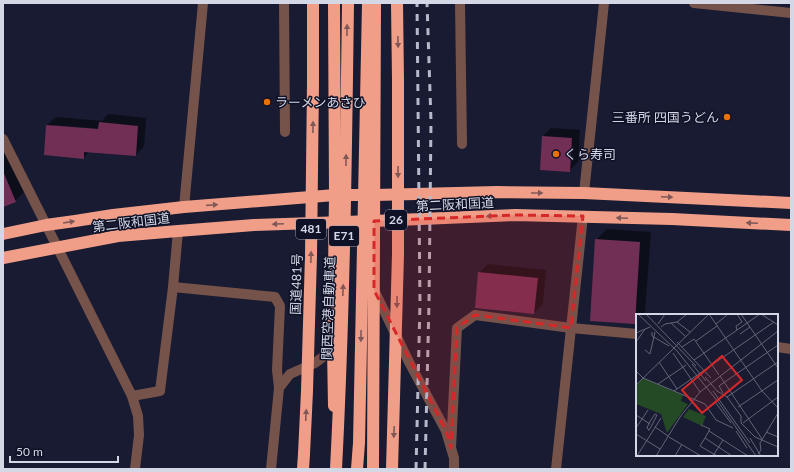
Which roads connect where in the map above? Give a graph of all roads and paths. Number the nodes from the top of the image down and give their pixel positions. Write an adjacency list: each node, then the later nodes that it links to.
1 (203, 3): 20 (street)
2 (284, 3): 13 (street)
3 (313, 3): 42 (highway, 国道481号 / 481, one-way to 3, bridge)
4 (334, 3): 17 (highway, 481)
5 (348, 3): 44 (highway, 関西空港自動車道 / E71, one-way to 5, bridge)
6 (368, 3): 45 (highway, E71, one-way to 45, bridge)
7 (375, 3): 18 (highway)
8 (397, 3): 47 (highway, one-way to 47, bridge)
9 (460, 3): 15 (street)
10 (604, 3): 16 (street)
11 (694, 3): 12 (street)
12 (791, 13)
13 (285, 132)
14 (3, 139): 24 (street)
15 (462, 144)
16 (584, 193): 18 (highway, 第二阪和国道 / 26, one-way to 16); 19 (highway, 第二阪和国道 / 26, one-way to 19)
17 (335, 195): 18 (highway, 第二阪和国道 / 26); 20 (highway, 第二阪和国道 / 26, one-way to 17); 22 (highway, 481)
18 (375, 196): 23 (highway)
19 (791, 203)
20 (184, 207): 24 (highway, 第二阪和国道 / 26, one-way to 20)
21 (583, 216): 23 (highway, 第二阪和国道 / 26, one-way to 23); 25 (highway, 第二阪和国道 / 26, one-way to 21); 32 (street)
22 (334, 222): 23 (highway, 第二阪和国道 / 26); 26 (highway, 第二阪和国道 / 26, one-way to 26); 36 (highway, 481)
23 (374, 222): 31 (highway)
24 (46, 225): 27 (highway, 第二阪和国道 / 26); 28 (street)
25 (791, 225)
26 (178, 231): 28 (highway, 第二阪和国道 / 26); 30 (street)
27 (3, 234)
28 (57, 248): 29 (highway, 第二阪和国道 / 26); 38 (street)
29 (3, 258)
30 (173, 287): 37 (street); 38 (street)
31 (374, 290): 39 (street); 46 (highway)
32 (571, 328): 33 (street); 39 (street); 49 (street)
33 (636, 334)
34 (778, 347): 35 (street)
35 (791, 348)
36 (333, 349): 37 (street); 43 (highway, 481)
37 (279, 388): 41 (street)
38 (132, 396): 40 (street)
39 (451, 448): 48 (street)
40 (135, 469)
41 (271, 469)
42 (303, 469)
43 (332, 469)
44 (336, 469)
45 (357, 469)
46 (373, 469)
47 (392, 469)
48 (454, 469)
49 (556, 469)

